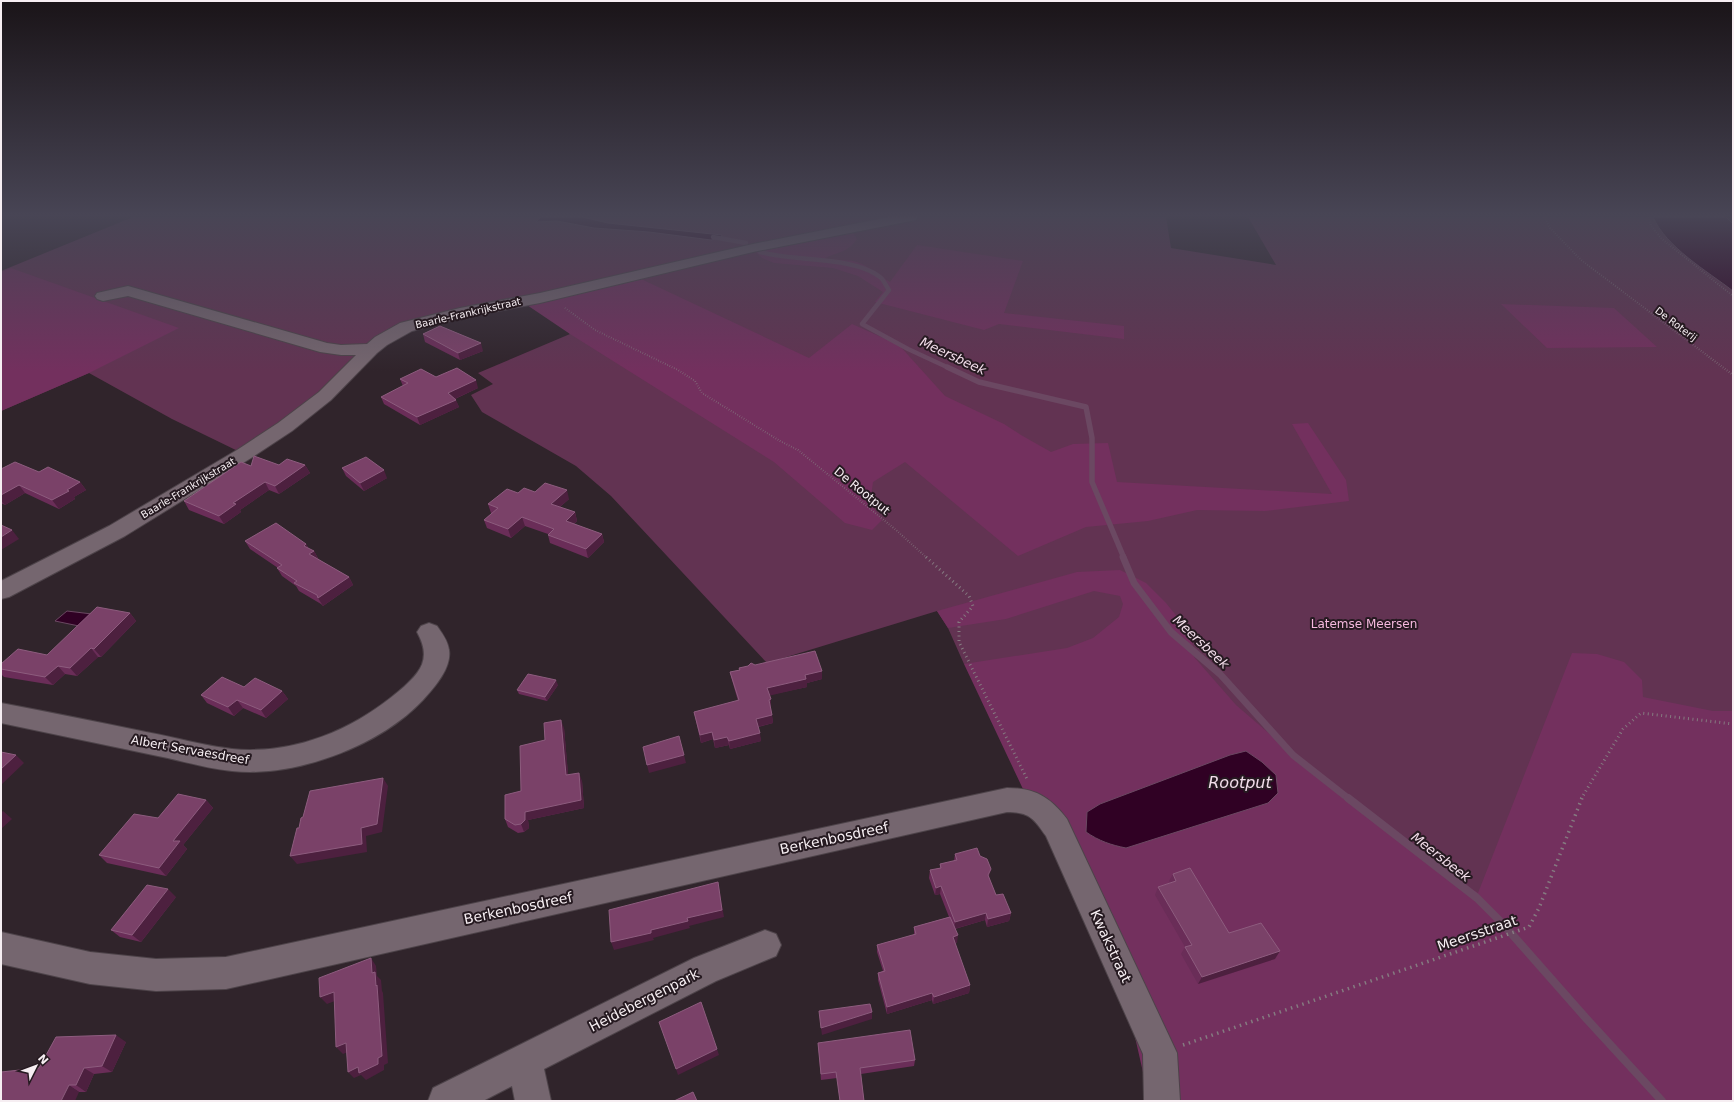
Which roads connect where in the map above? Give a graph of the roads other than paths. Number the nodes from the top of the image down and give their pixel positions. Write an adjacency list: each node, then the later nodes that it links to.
1 (665, 268): 3 (street, Baarle-Frankrijkstraat)
2 (103, 296): 3 (street)
3 (371, 349): 4 (street, Baarle-Frankrijkstraat)
4 (1, 591)
5 (428, 632): 6 (street, Albert Servaesdreef)
6 (1, 713)
7 (1033, 803): 9 (street, Berkenbosdreef); 13 (street, Kwakstraat)
8 (766, 945): 10 (street, Heidebergenpark)
9 (1, 948)
10 (525, 1060): 11 (street, Heidebergenpark); 12 (street)
11 (446, 1101)
12 (533, 1101)
13 (1162, 1101)

